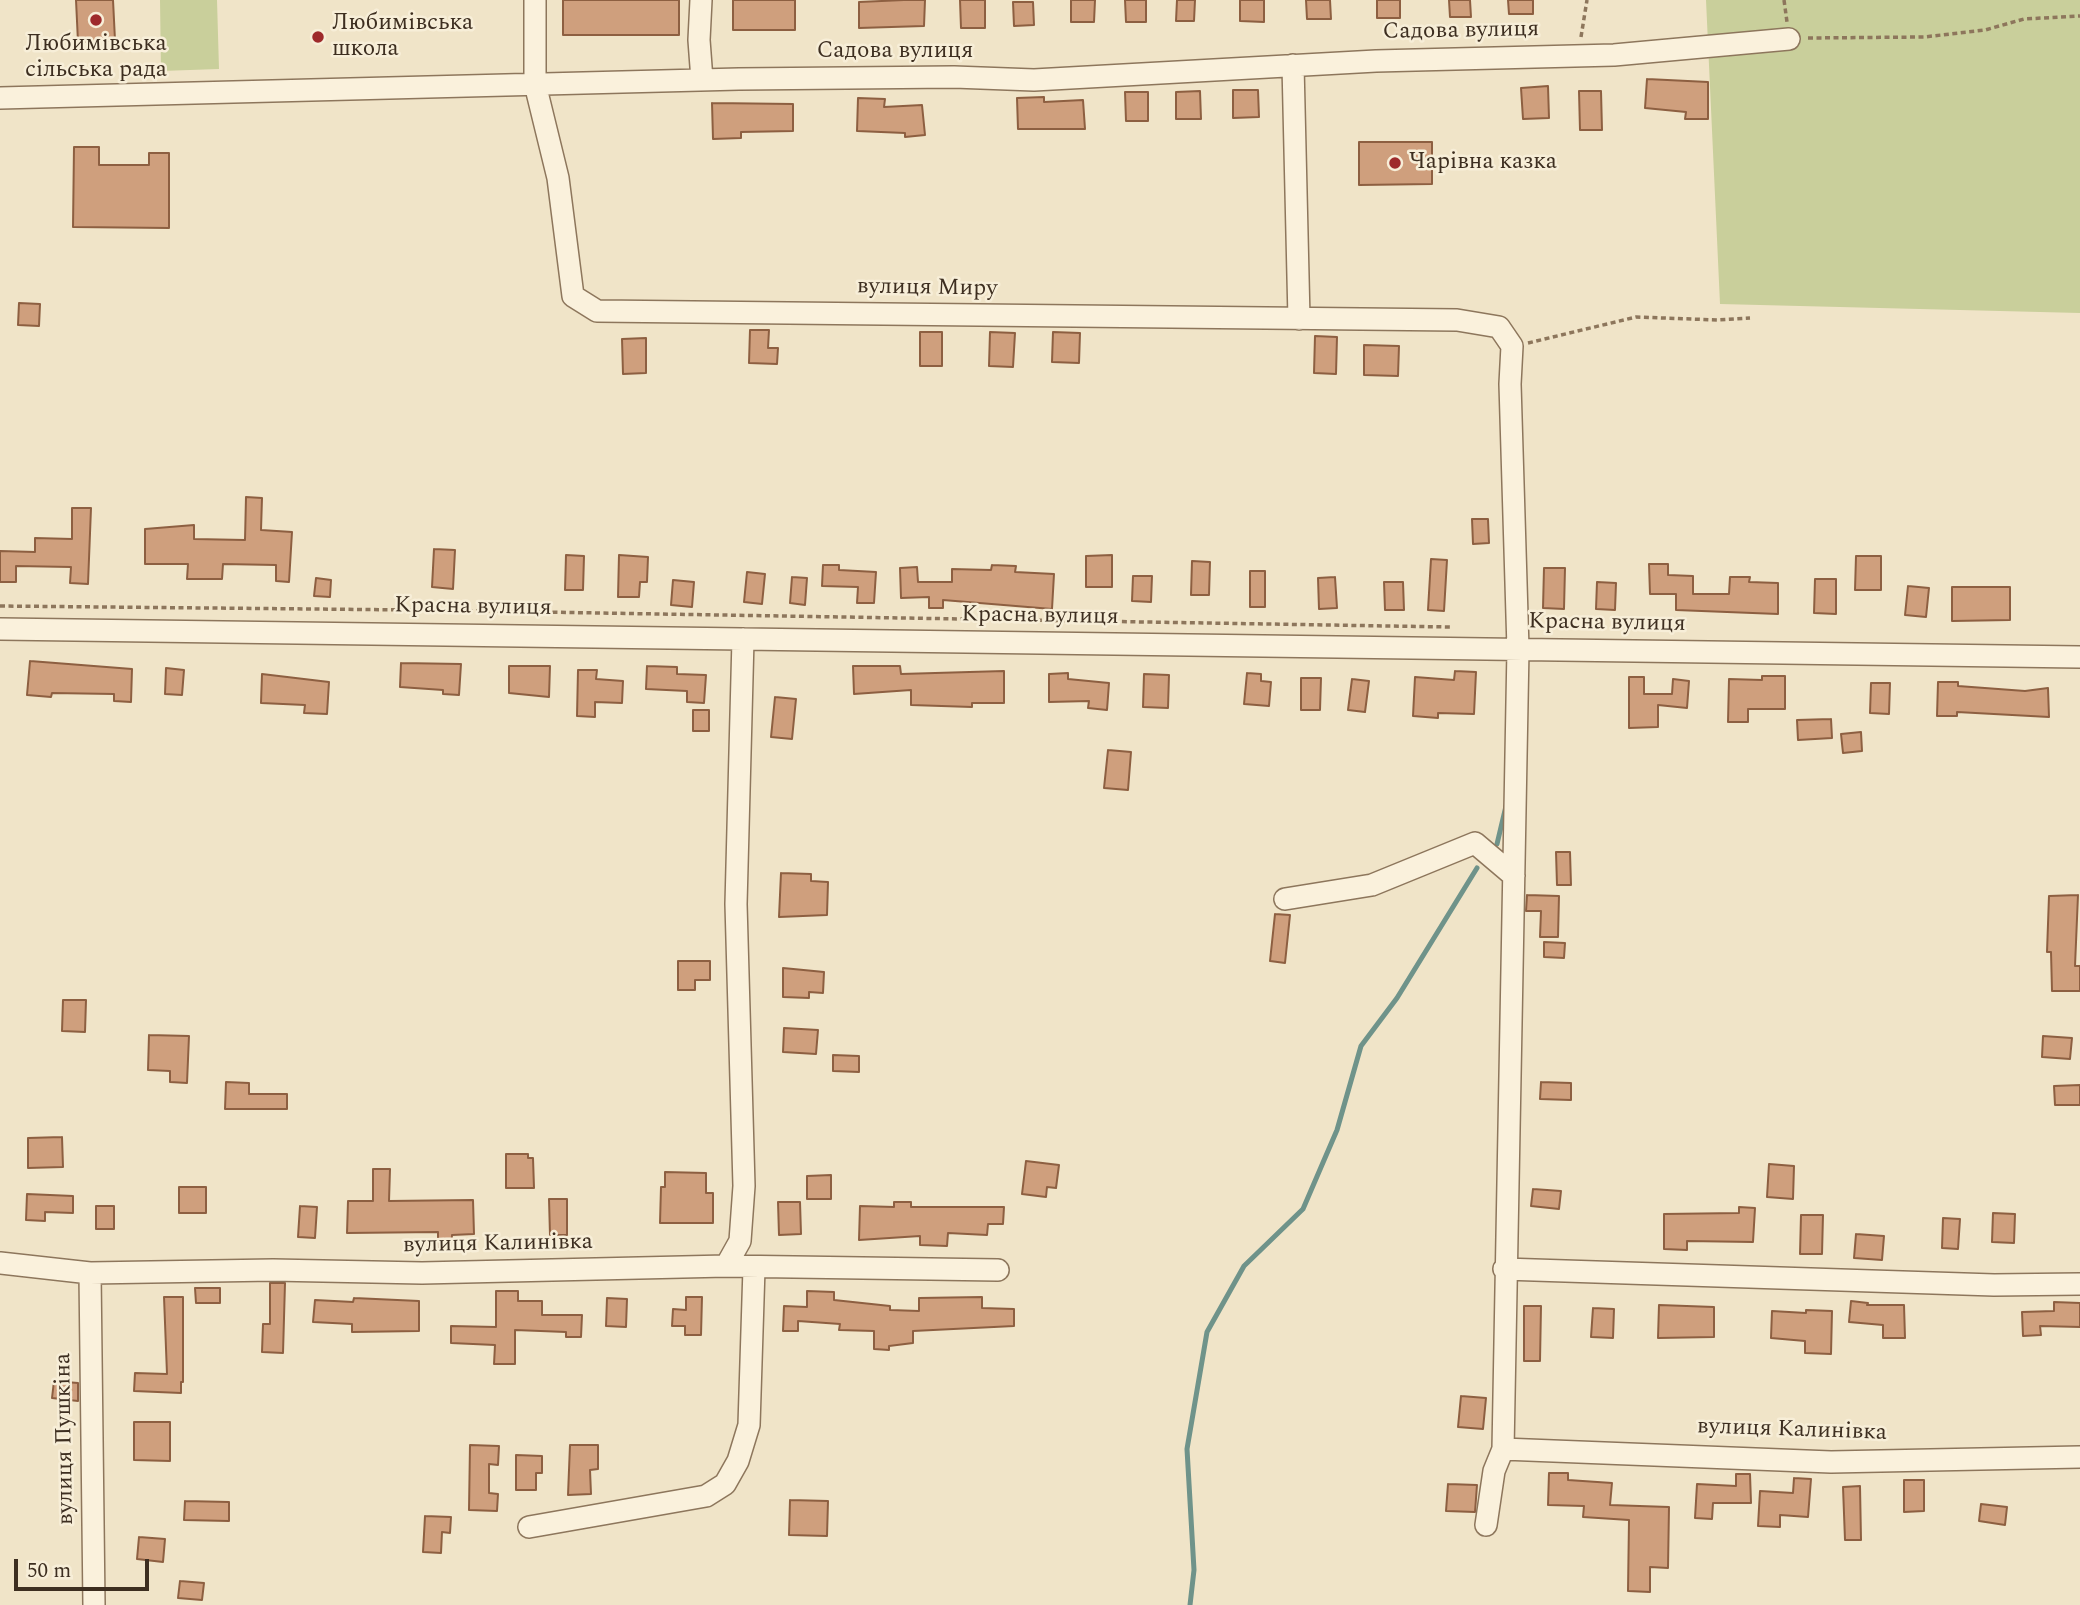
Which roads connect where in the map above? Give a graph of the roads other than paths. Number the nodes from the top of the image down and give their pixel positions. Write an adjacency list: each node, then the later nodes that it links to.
1 (535, 0): 6 (street, вулиця Миру)
2 (701, 0): 5 (street)
3 (1789, 38): 4 (street, Садова вулиця)
4 (1293, 65): 5 (street, Садова вулиця); 8 (street)
5 (702, 80): 6 (street, Садова вулиця)
6 (535, 84): 7 (street, Садова вулиця); 8 (street, вулиця Миру)
7 (0, 98)
8 (1299, 319): 11 (street, вулиця Миру)
9 (0, 629): 10 (street, Красна вулиця)
10 (743, 639): 11 (street, Красна вулиця); 16 (street)
11 (1518, 649): 12 (street, Красна вулиця); 13 (street)
12 (2080, 657)
13 (1514, 876): 14 (street); 19 (street)
14 (1284, 900)
15 (0, 1263): 20 (street, вулиця Калинівка)
16 (726, 1266): 17 (street, вулиця Калинівка); 20 (street, вулиця Калинівка)
17 (754, 1268): 18 (street, вулиця Калинівка); 25 (street)
18 (998, 1269)
19 (1504, 1269): 21 (street); 22 (street)
20 (90, 1273): 26 (street, вулиця Пушкіна)
21 (2080, 1284)
22 (1503, 1449): 23 (street, вулиця Калинівка); 24 (street)
23 (2080, 1457)
24 (1486, 1525)
25 (529, 1527)
26 (94, 1605)

